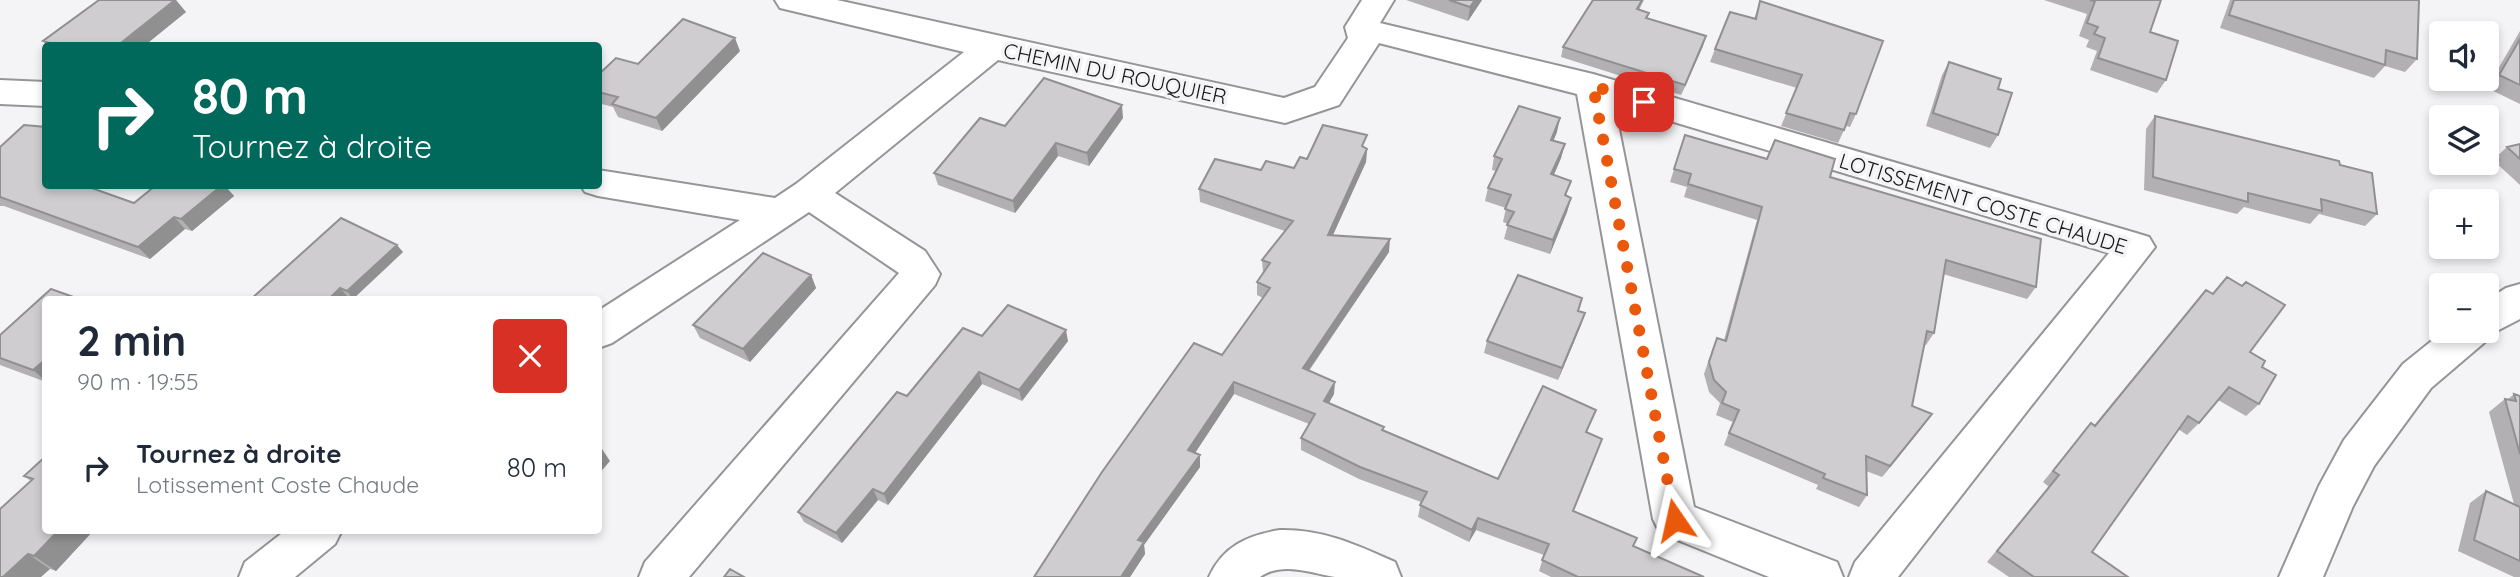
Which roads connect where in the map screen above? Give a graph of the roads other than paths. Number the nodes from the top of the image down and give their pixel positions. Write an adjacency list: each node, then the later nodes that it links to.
1 (791, 0): 4 (street, CHEMIN DU ROUQUIER)
2 (1378, 0): 4 (street, CHEMIN DU ROUQUIER)
3 (1383, 33): 5 (street, LOTISSEMENT COSTE CHAUDE)
4 (992, 47): 9 (street)
5 (1593, 86): 19 (street); 20 (street, LOTISSEMENT COSTE CHAUDE)
6 (0, 92): 7 (street)
7 (42, 94)
8 (602, 183): 9 (street)
9 (794, 204): 12 (street); 16 (street)
10 (2520, 299): 11 (street)
11 (2499, 312)
12 (602, 329)
13 (2457, 343): 21 (street)
14 (315, 534): 15 (street)
15 (261, 577)
16 (662, 577)
17 (1231, 577): 18 (street)
18 (1379, 577)
19 (1821, 577)
20 (1871, 577)
21 (2301, 577)

